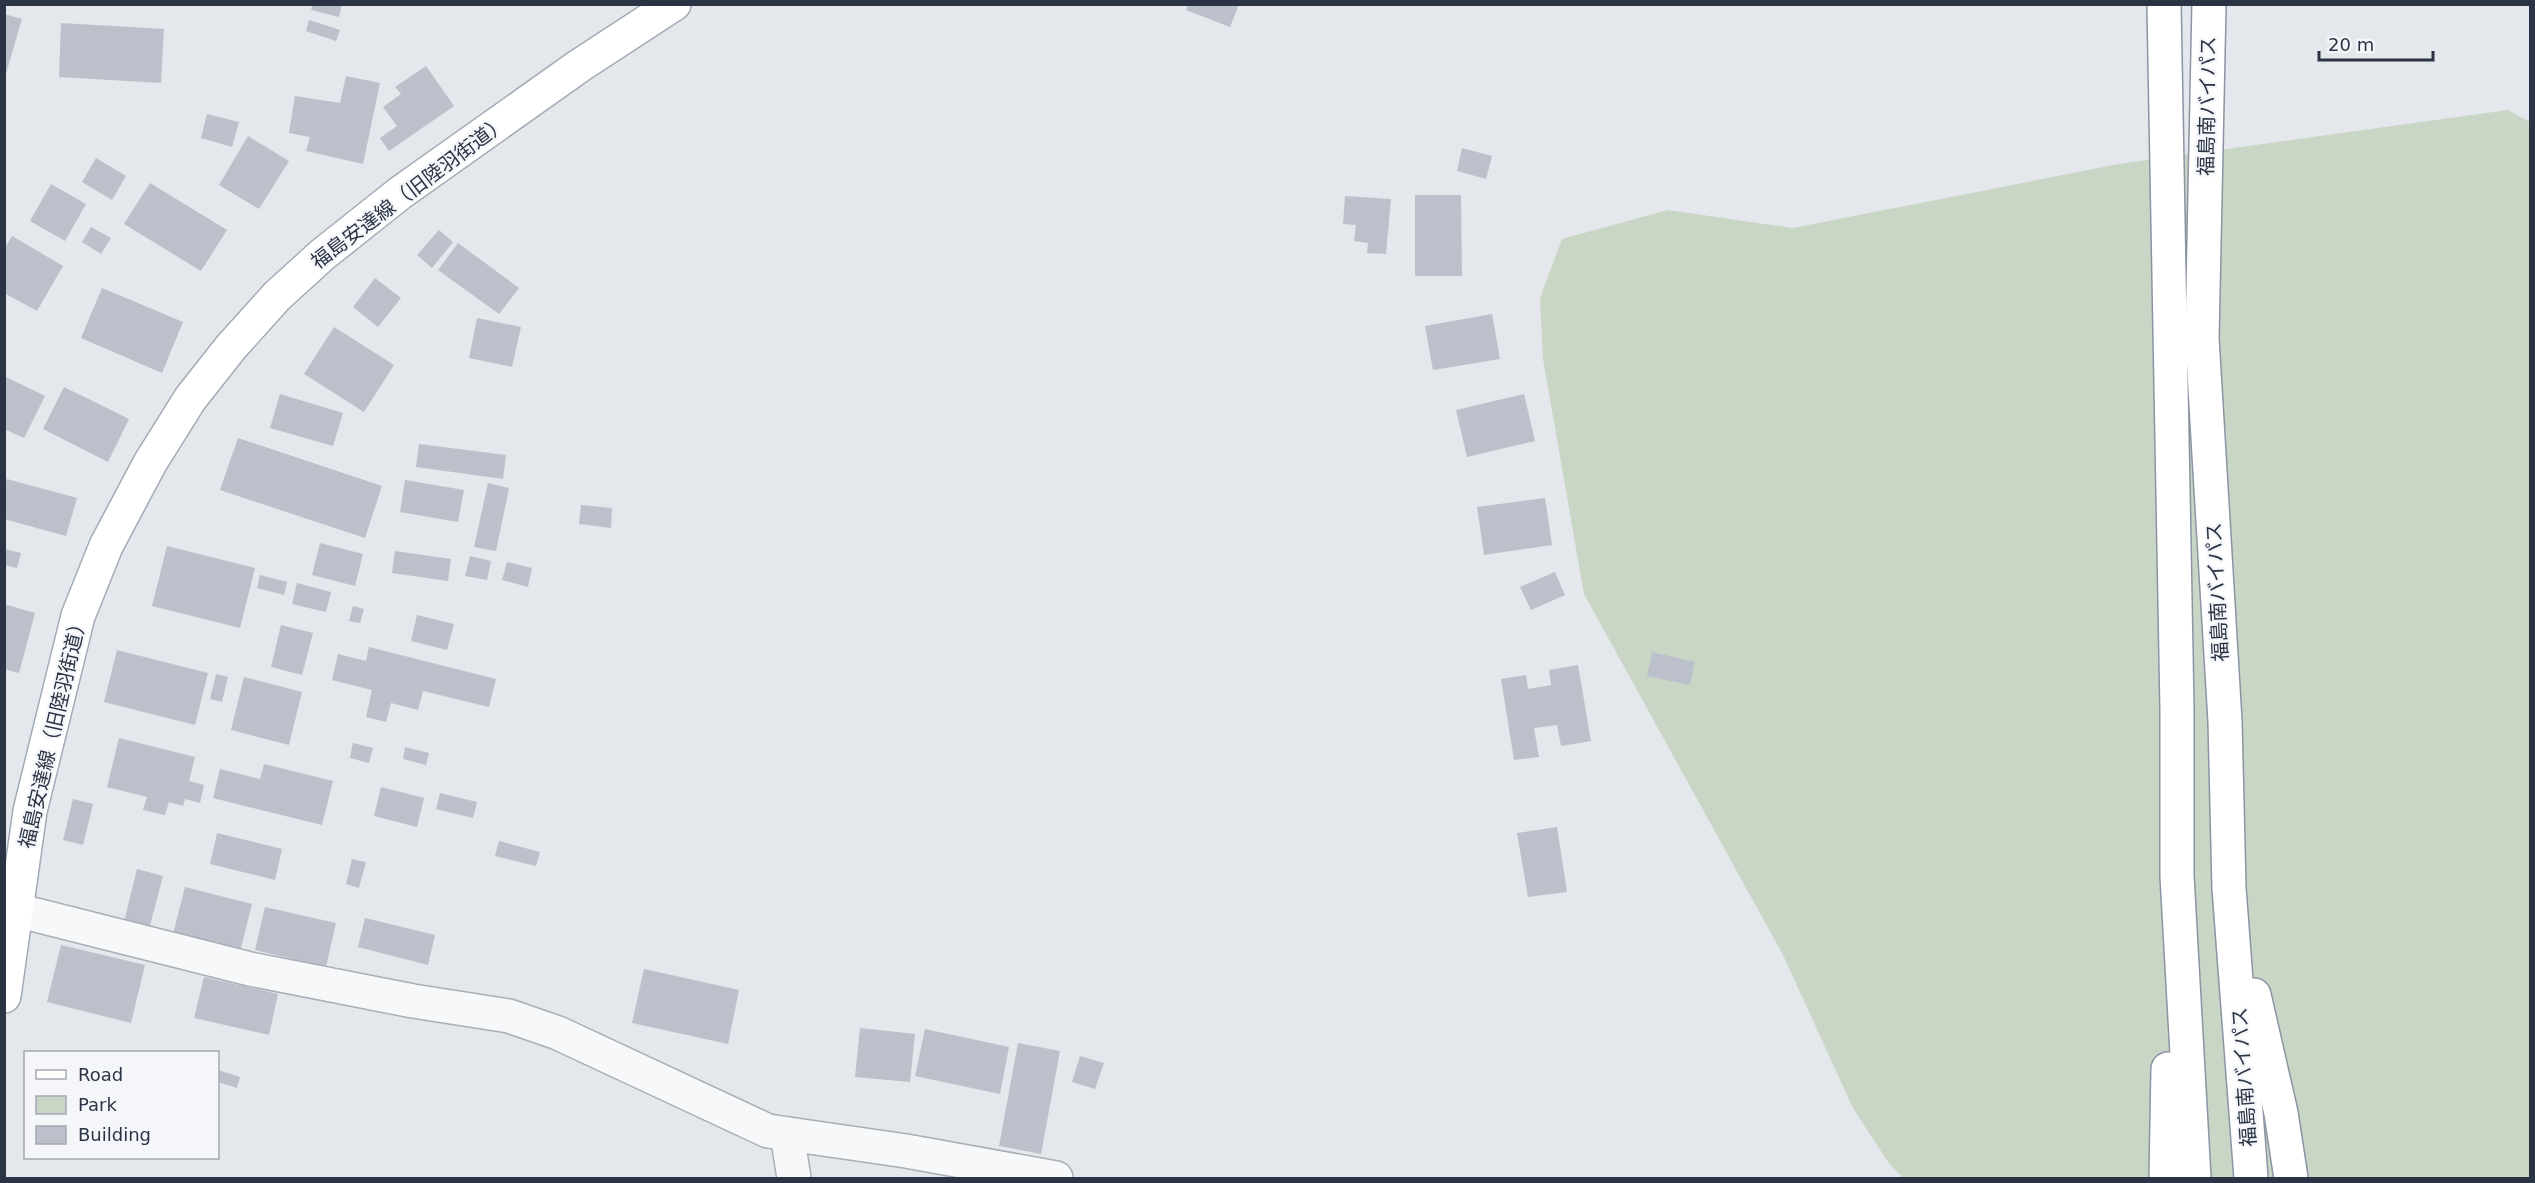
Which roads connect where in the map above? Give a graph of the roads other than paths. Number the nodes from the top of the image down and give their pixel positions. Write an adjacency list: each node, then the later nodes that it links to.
1 (674, 4): 6 (main road, 福島安達線（旧陸羽街道）)
2 (2164, 4): 4 (main road, 福島南バイパス)
3 (2210, 4): 5 (main road, 福島南バイパス)
4 (2177, 709): 11 (main road); 12 (main road, 福島南バイパス)
5 (2229, 888): 13 (main road, 福島南バイパス); 14 (main road)
6 (16, 910): 7 (main road, 福島安達線（旧陸羽街道）); 8 (street)
7 (4, 996)
8 (787, 1134): 9 (street); 10 (street)
9 (794, 1179)
10 (1056, 1179)
11 (2166, 1179)
12 (2194, 1179)
13 (2251, 1179)
14 (2291, 1179)

